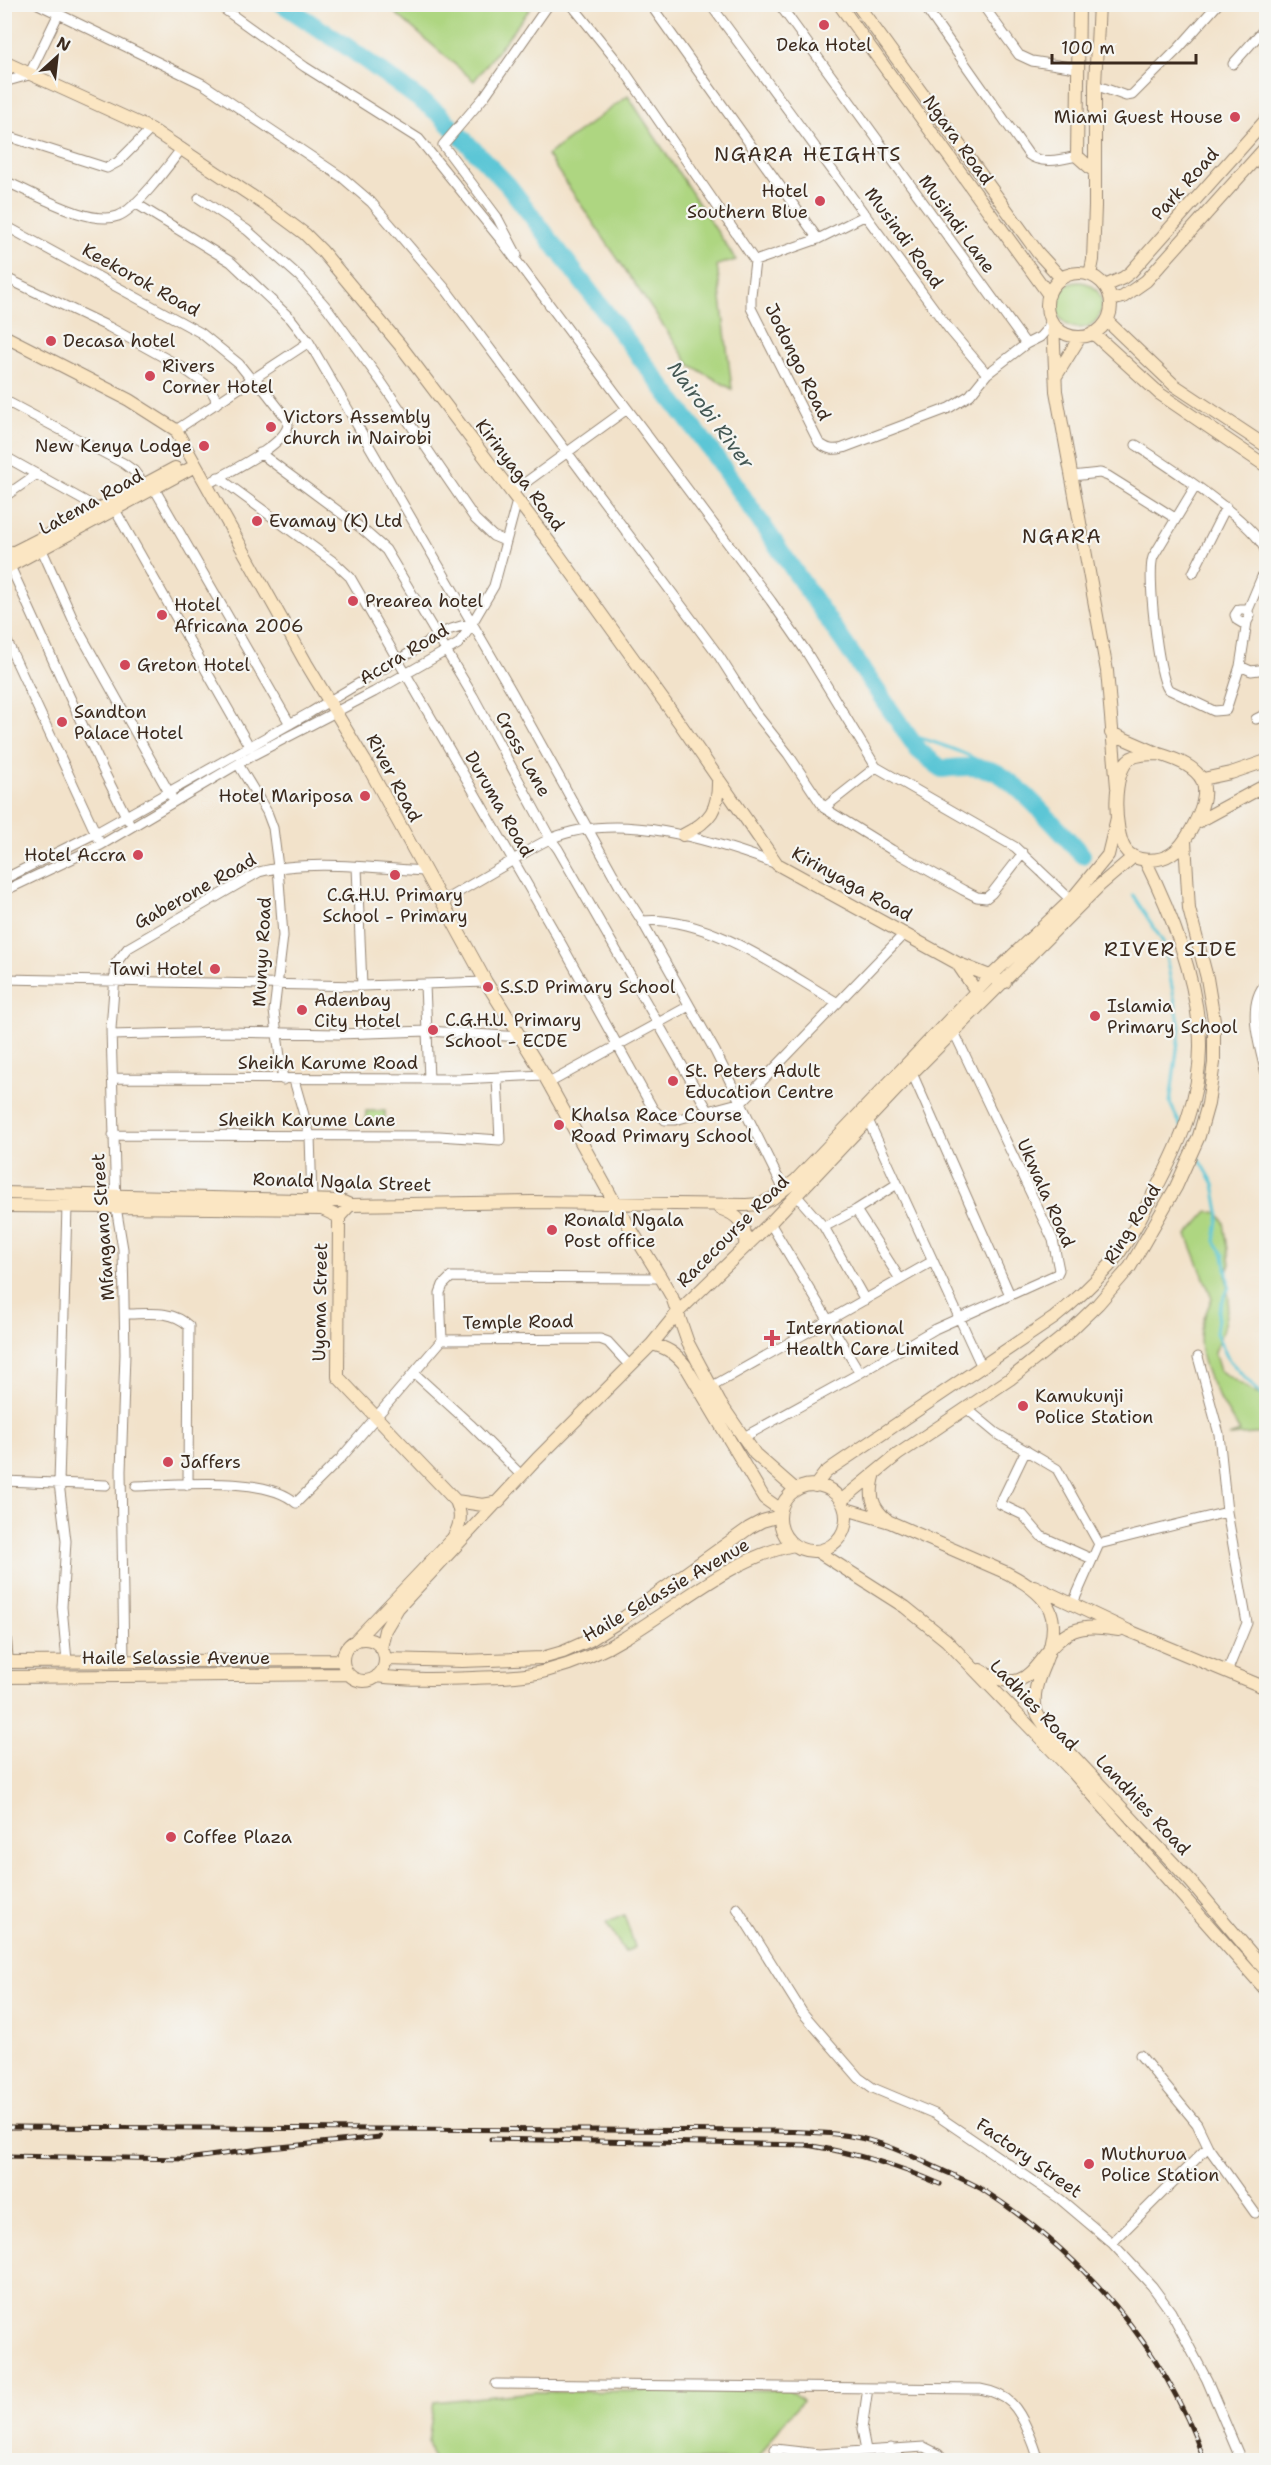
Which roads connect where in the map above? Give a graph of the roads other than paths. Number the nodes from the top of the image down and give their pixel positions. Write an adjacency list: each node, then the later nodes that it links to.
1 (38, 4): 15 (street)
2 (217, 4): 41 (street)
3 (549, 4): 41 (street)
4 (572, 4): 38 (street)
5 (650, 4): 37 (street)
6 (710, 4): 35 (street, Musindi Road)
7 (779, 4): 53 (street, Musindi Lane)
8 (839, 4): 18 (main road, Ngara Road)
9 (857, 4): 17 (main road, Ngara Road)
10 (923, 4): 30 (street)
11 (981, 4): 21 (street)
12 (1079, 4): 21 (main road)
13 (1099, 4): 24 (main road)
14 (1218, 4): 24 (street)
15 (58, 15): 22 (street); 65 (street)
16 (1266, 27): 20 (street)
17 (886, 44): 18 (main road); 42 (main road, Ngara Road)
18 (874, 54): 44 (main road, Ngara Road)
19 (4, 62): 22 (main road, Kirinyaga Road)
20 (1233, 64)
21 (1076, 68): 30 (main road)
22 (29, 75): 23 (street); 26 (main road, Kirinyaga Road)
23 (4, 82)
24 (1095, 85): 31 (main road)
25 (1266, 120): 43 (main road, Park Road)
26 (151, 129): 27 (street); 29 (main road, Kirinyaga Road)
27 (4, 135)
28 (1266, 147): 45 (main road, Park Road)
29 (182, 148): 34 (street); 76 (main road, Kirinyaga Road)
30 (1077, 156): 31 (main road)
31 (1095, 172): 39 (main road)
32 (4, 181): 34 (street)
33 (199, 198): 82 (street)
34 (135, 203): 52 (street)
35 (866, 215): 37 (street); 55 (street, Musindi Road)
36 (4, 225): 57 (street, Keekorok Road)
37 (818, 239): 38 (street)
38 (755, 261): 55 (street, Jodongo Road)
39 (1090, 275): 42 (main road); 43 (main road)
40 (4, 277): 59 (street)
41 (528, 278): 60 (street)
42 (1061, 278): 44 (main road)
43 (1105, 286): 45 (main road)
44 (1048, 295): 46 (main road)
45 (1110, 300): 47 (main road)
46 (1052, 321): 49 (street, Jodongo Road); 51 (main road); 54 (main road)
47 (1107, 321): 48 (main road); 63 (main road)
48 (1093, 333): 51 (main road); 68 (main road)
49 (1042, 335): 53 (street, Jodongo Road); 54 (street)
50 (4, 336): 61 (main road, River Road)
51 (1080, 337): 56 (main road)
52 (309, 342): 57 (street); 88 (street)
53 (1026, 344): 55 (street, Jodongo Road)
54 (1054, 348): 56 (main road)
55 (987, 374)
56 (1056, 376): 70 (main road)
57 (251, 379): 59 (street); 64 (street, Keekorok Road)
58 (4, 399): 73 (street)
59 (216, 404): 61 (street)
60 (627, 409): 65 (street); 106 (street)
61 (176, 430): 67 (main road, River Road)
62 (1136, 445): 74 (street)
63 (1266, 446)
64 (260, 453): 71 (street); 90 (street, Cross Lane)
65 (567, 453): 76 (street); 113 (street)
66 (4, 456): 69 (street)
67 (193, 462): 72 (main road, River Road); 73 (main road, Latema Road)
68 (1266, 466)
69 (37, 474): 75 (street); 79 (street)
70 (1072, 476): 80 (street); 101 (main road)
71 (218, 477): 72 (street); 92 (street, Duruma Road)
72 (206, 485): 96 (main road, River Road)
73 (149, 486): 77 (main road, Latema Road); 100 (street)
74 (1195, 487): 78 (street); 80 (street)
75 (4, 497)
76 (514, 497): 82 (street); 107 (main road, Kirinyaga Road)
77 (118, 505): 79 (main road, Latema Road); 81 (main road, Latema Road); 102 (street)
78 (1226, 507): 84 (street); 87 (street)
79 (99, 509): 81 (main road, Latema Road)
80 (1175, 518): 93 (street)
81 (68, 531): 83 (main road, Latema Road); 85 (main road, Latema Road)
82 (506, 541): 88 (street)
83 (42, 550): 85 (main road, Latema Road); 111 (street)
84 (1266, 553)
85 (6, 564): 114 (street)
86 (1266, 567): 93 (street)
87 (1193, 573)
88 (471, 623): 90 (street, Accra Road); 91 (street, Accra Road); 118 (street)
89 (4, 635): 119 (street)
90 (436, 636): 91 (street, Cross Lane); 92 (street, Accra Road)
91 (445, 652): 95 (street, Accra Road); 121 (street, Cross Lane)
92 (399, 662): 95 (street, Duruma Road); 96 (street, Accra Road)
93 (1240, 666): 94 (street)
94 (1266, 669)
95 (405, 674): 97 (street, Accra Road); 126 (street, Duruma Road)
96 (331, 701): 97 (main road, River Road); 100 (street, Accra Road)
97 (337, 712): 105 (street, Accra Road); 130 (main road, River Road)
98 (1266, 714): 99 (street)
99 (1256, 719)
100 (290, 724): 102 (street, Accra Road)
101 (1111, 733): 103 (main road); 110 (main road)
102 (249, 746): 111 (street, Accra Road)
103 (1158, 754): 108 (main road); 110 (main road)
104 (1266, 761): 108 (main road)
105 (238, 764): 112 (street, Accra Road); 128 (street, Munyu Road)
106 (876, 767): 113 (street); 124 (street)
107 (718, 778): 120 (main road); 127 (main road, Kirinyaga Road)
108 (1203, 779): 116 (main road)
109 (1266, 785): 116 (main road)
110 (1117, 788): 115 (main road)
111 (167, 791): 112 (street); 114 (street, Accra Road)
112 (174, 801): 117 (street, Accra Road)
113 (824, 808): 124 (street)
114 (126, 816): 117 (street); 119 (street, Accra Road)
115 (1117, 818): 125 (main road); 133 (main road, Racecourse Road)
116 (1194, 824): 122 (main road)
117 (131, 826): 123 (street, Accra Road)
118 (589, 830): 120 (street); 121 (street); 135 (street)
119 (96, 833): 123 (street); 131 (street, Accra Road)
120 (683, 835): 127 (street)
121 (550, 838): 126 (street); 151 (street, Cross Lane)
122 (1185, 842): 125 (main road); 204 (main road, Ring Road)
123 (101, 845): 132 (street, Accra Road)
124 (1023, 853): 133 (street)
125 (1139, 858): 142 (main road, Racecourse Road); 200 (main road, Ring Road)
126 (513, 860): 134 (street); 157 (street, Duruma Road)
127 (777, 864): 136 (main road, Kirinyaga Road)
128 (278, 867): 129 (street, Gaberone Road); 140 (street, Gaberone Road); 143 (street, Munyu Road)
129 (357, 867): 130 (street, Gaberone Road); 146 (street)
130 (425, 871): 134 (main road, River Road)
131 (4, 879)
132 (4, 891)
133 (1071, 900): 138 (main road, Racecourse Road)
134 (443, 901): 141 (main road, River Road)
135 (642, 921): 148 (street); 150 (street)
136 (905, 933): 137 (main road, Kirinyaga Road); 148 (street)
137 (957, 963): 138 (main road, Kirinyaga Road); 147 (main road)
138 (991, 976): 142 (main road, Kirinyaga Road); 147 (main road, Racecourse Road)
139 (4, 979): 140 (street)
140 (114, 982): 143 (street); 155 (street, Mfangano Street)
141 (486, 982): 145 (street); 156 (main road, River Road)
142 (1005, 982): 149 (main road, Racecourse Road)
143 (276, 983): 146 (street); 153 (street, Munyu Road)
144 (1266, 983): 159 (street)
145 (425, 985): 146 (street); 152 (street)
146 (362, 986)
147 (976, 992): 149 (main road); 172 (main road, Racecourse Road)
148 (837, 1003): 166 (street)
149 (984, 1003): 154 (main road, Racecourse Road)
150 (689, 1006): 151 (street, Sheikh Karume Road); 166 (street)
151 (656, 1022): 157 (street, Sheikh Karume Road); 167 (street, Cross Lane)
152 (428, 1031): 153 (street); 156 (street); 162 (street)
153 (276, 1032): 155 (street); 164 (street, Munyu Road)
154 (954, 1032): 158 (main road, Racecourse Road); 190 (street, Ukwala Road)
155 (111, 1035): 160 (street, Mfangano Street)
156 (520, 1037): 163 (main road, River Road)
157 (617, 1044): 163 (street, Sheikh Karume Road); 167 (street, Duruma Road)
158 (912, 1073): 168 (main road, Racecourse Road); 190 (street)
159 (1266, 1074)
160 (112, 1078): 164 (street, Sheikh Karume Road); 169 (street, Mfangano Street)
161 (497, 1078): 162 (street, Sheikh Karume Road); 163 (street, Sheikh Karume Road); 170 (street, Sheikh Karume Lane)
162 (429, 1079): 165 (street, Sheikh Karume Road)
163 (546, 1079): 178 (main road, River Road)
164 (283, 1080): 165 (street, Sheikh Karume Road)
165 (294, 1080): 170 (street)
166 (742, 1102): 167 (street, Duruma Road); 172 (street)
167 (709, 1112)
168 (868, 1120): 171 (street); 172 (main road, Racecourse Road)
169 (113, 1135): 170 (street, Sheikh Karume Lane); 175 (street, Mfangano Street)
170 (310, 1136): 174 (street)
171 (897, 1184): 182 (street); 187 (street)
172 (790, 1192): 177 (main road, Racecourse Road); 184 (main road, Racecourse Road); 185 (street)
173 (4, 1193): 175 (main road, Ronald Ngala Street)
174 (312, 1200): 175 (main road, Ronald Ngala Street); 176 (main road, Ronald Ngala Street)
175 (116, 1202): 181 (main road, Ronald Ngala Street); 183 (main road, Ronald Ngala Street); 193 (street, Mfangano Street)
176 (350, 1204): 178 (main road, Ronald Ngala Street); 183 (main road)
177 (760, 1204): 180 (main road, Ronald Ngala Street)
178 (615, 1205): 180 (main road, Ronald Ngala Street); 188 (main road, River Road)
179 (4, 1206): 181 (main road, Ronald Ngala Street)
180 (715, 1206): 186 (main road, Ronald Ngala Street)
181 (67, 1207): 212 (street)
182 (856, 1210): 185 (street); 189 (street)
183 (339, 1217): 205 (main road, Uyoma Street)
184 (770, 1223): 186 (main road, Racecourse Road); 195 (street)
185 (824, 1227): 191 (street)
186 (745, 1246): 192 (main road, Racecourse Road)
187 (933, 1260): 189 (street); 194 (street)
188 (661, 1278): 192 (main road, River Road); 196 (street)
189 (900, 1279): 191 (street)
190 (1010, 1294): 194 (street, Ukwala Road)
191 (865, 1300): 195 (street)
192 (678, 1312): 197 (main road, Racecourse Road); 203 (main road)
193 (124, 1314): 208 (street, Mfangano Street); 214 (street)
194 (958, 1317): 200 (street); 201 (street, Ukwala Road)
195 (829, 1321): 201 (street); 203 (street)
196 (442, 1340): 199 (street, Temple Road); 202 (street, Temple Road)
197 (652, 1344): 199 (main road, Racecourse Road); 223 (main road)
198 (1198, 1357): 222 (street)
199 (630, 1366): 210 (main road, Racecourse Road)
200 (982, 1367): 216 (main road, Ring Road)
201 (860, 1373): 206 (street, Ukwala Road)
202 (414, 1374): 205 (street, Temple Road); 210 (street)
203 (711, 1387): 206 (main road)
204 (966, 1408): 207 (street); 209 (main road, Ring Road)
205 (377, 1418): 214 (street, Temple Road); 219 (main road, Uyoma Street)
206 (742, 1438): 217 (main road)
207 (1026, 1450): 225 (street); 228 (street)
208 (121, 1471): 213 (street); 215 (street); 218 (street, Mfangano Street)
209 (875, 1473): 221 (main road, Ring Road); 224 (main road)
210 (522, 1476): 220 (main road, Racecourse Road)
211 (4, 1481): 212 (street)
212 (59, 1483): 213 (street); 237 (street)
213 (106, 1485): 218 (street)
214 (188, 1485): 215 (street)
215 (135, 1486): 218 (street)
216 (814, 1486): 217 (main road); 221 (main road)
217 (796, 1490): 223 (main road)
218 (122, 1501): 238 (street)
219 (456, 1501): 220 (main road); 233 (main road)
220 (499, 1502): 235 (main road, Racecourse Road)
221 (844, 1505): 224 (main road, Landhies Road); 227 (main road)
222 (1227, 1512): 225 (street); 241 (street)
223 (781, 1513): 226 (main road); 235 (main road, Haile Selassie Avenue)
224 (890, 1522): 229 (main road, Landhies Road)
225 (1099, 1544): 228 (street)
226 (794, 1545): 227 (main road); 243 (main road, Haile Selassie Avenue)
227 (817, 1551): 240 (main road, Ladhies Road)
228 (1092, 1559): 230 (street)
229 (1017, 1579): 230 (main road); 234 (main road, Landhies Road)
230 (1073, 1604): 232 (main road)
231 (4, 1630): 239 (main road)
232 (1129, 1631): 234 (main road); 241 (main road)
233 (356, 1640): 235 (main road, Haile Selassie Avenue); 236 (main road)
234 (1049, 1651): 240 (main road); 247 (main road, Landhies Road)
235 (383, 1653): 243 (main road)
236 (343, 1660): 238 (main road, Haile Selassie Avenue); 242 (main road)
237 (67, 1661): 238 (main road, Haile Selassie Avenue); 239 (main road, Haile Selassie Avenue)
238 (124, 1661)
239 (6, 1662)
240 (966, 1662): 248 (main road, Ladhies Road)
241 (1227, 1672): 245 (main road)
242 (348, 1674): 243 (main road, Haile Selassie Avenue); 244 (main road, Haile Selassie Avenue)
243 (377, 1676)
244 (4, 1677)
245 (1266, 1688)
246 (737, 1908): 252 (street, Factory Street)
247 (1266, 1971)
248 (1266, 1990)
249 (1140, 2055): 250 (street)
250 (1209, 2147): 251 (street); 252 (street)
251 (1255, 2213)
252 (1112, 2243): 262 (street, Factory Street)
253 (496, 2384): 254 (street)
254 (868, 2388): 257 (street); 261 (street)
255 (891, 2448): 257 (street); 259 (street); 260 (street)
256 (775, 2449): 258 (street)
257 (866, 2450): 258 (street)
258 (840, 2456)
259 (891, 2460)
260 (944, 2460)
261 (1038, 2460)
262 (1241, 2460)

